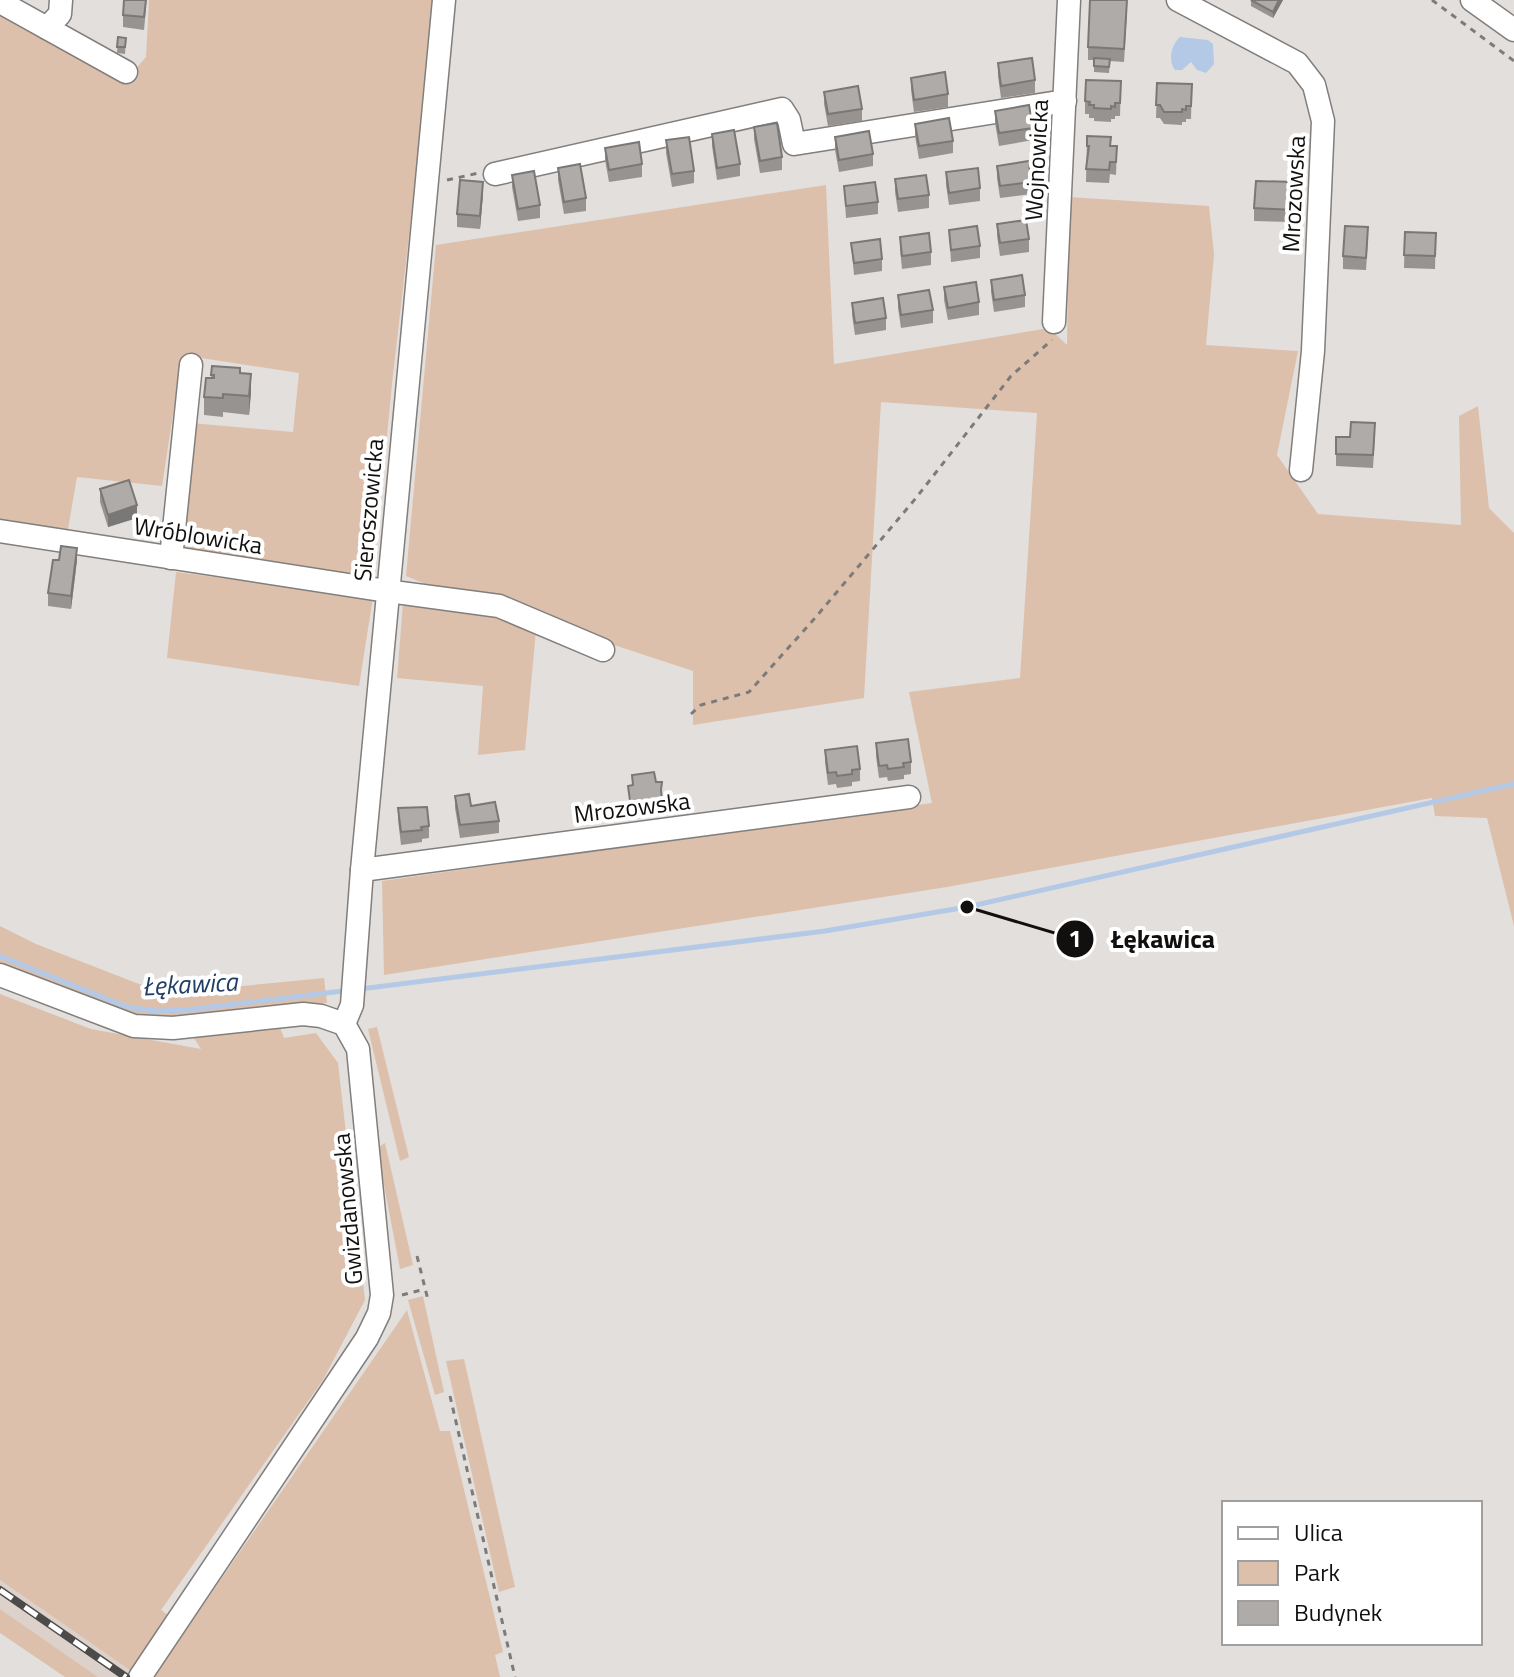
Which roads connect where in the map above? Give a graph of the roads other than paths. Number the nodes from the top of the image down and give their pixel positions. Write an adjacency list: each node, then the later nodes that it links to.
1 (61, 0): 7 (street)
2 (444, 0): 17 (street, Sieroszowicka)
3 (1069, 0): 10 (street, Wojnowicka)
4 (1178, 0): 14 (street, Mrozowska)
5 (1472, 0): 8 (street)
6 (0, 2): 7 (street)
7 (47, 28): 9 (street)
8 (1514, 30)
9 (126, 72)
10 (1065, 101): 11 (street); 12 (street, Wojnowicka)
11 (495, 174)
12 (1053, 331)
13 (191, 365): 16 (street)
14 (1301, 470)
15 (0, 531): 16 (street, Wróblowicka)
16 (171, 558): 17 (street, Wróblowicka)
17 (387, 591): 18 (street, Wróblowicka); 20 (street, Sieroszowicka)
18 (603, 650)
19 (909, 797): 20 (street, Mrozowska)
20 (362, 870): 22 (street, Sieroszowicka)
21 (0, 975): 22 (street)
22 (344, 1024): 23 (street, Gwizdanowska)
23 (140, 1677)

